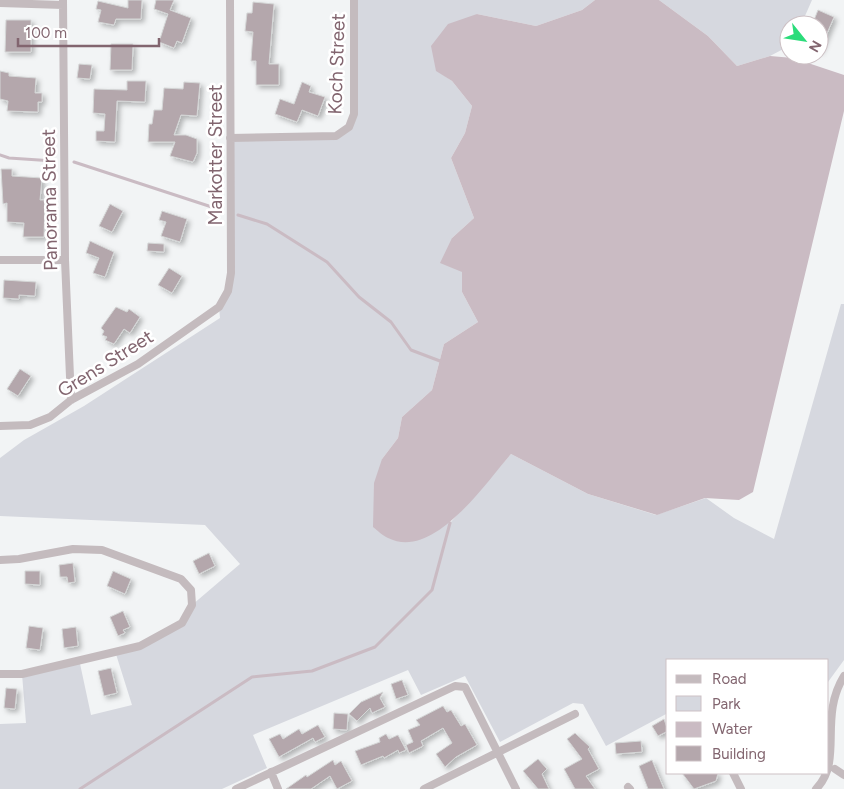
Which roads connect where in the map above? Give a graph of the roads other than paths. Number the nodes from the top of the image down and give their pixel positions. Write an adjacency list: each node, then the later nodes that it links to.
1 (230, 0): 5 (street, Markotter Street)
2 (354, 0): 5 (street, Koch Street)
3 (0, 3): 4 (street)
4 (63, 3): 7 (street, Panorama Street)
5 (230, 138): 8 (street, Markotter Street)
6 (0, 260): 7 (street)
7 (65, 260): 9 (street, Panorama Street)
8 (219, 307): 9 (street, Grens Street)
9 (71, 400): 10 (street, Grens Street)
10 (0, 426)
11 (0, 560): 12 (street)
12 (0, 674)
13 (844, 676): 16 (street)
14 (575, 714): 15 (street)
15 (498, 752): 17 (street); 22 (street); 23 (street)
16 (835, 770): 19 (street); 25 (street)
17 (271, 772): 20 (street); 21 (street)
18 (734, 774): 24 (street)
19 (844, 775)
20 (236, 789)
21 (278, 789)
22 (424, 789)
23 (516, 789)
24 (741, 789)
25 (816, 789)

